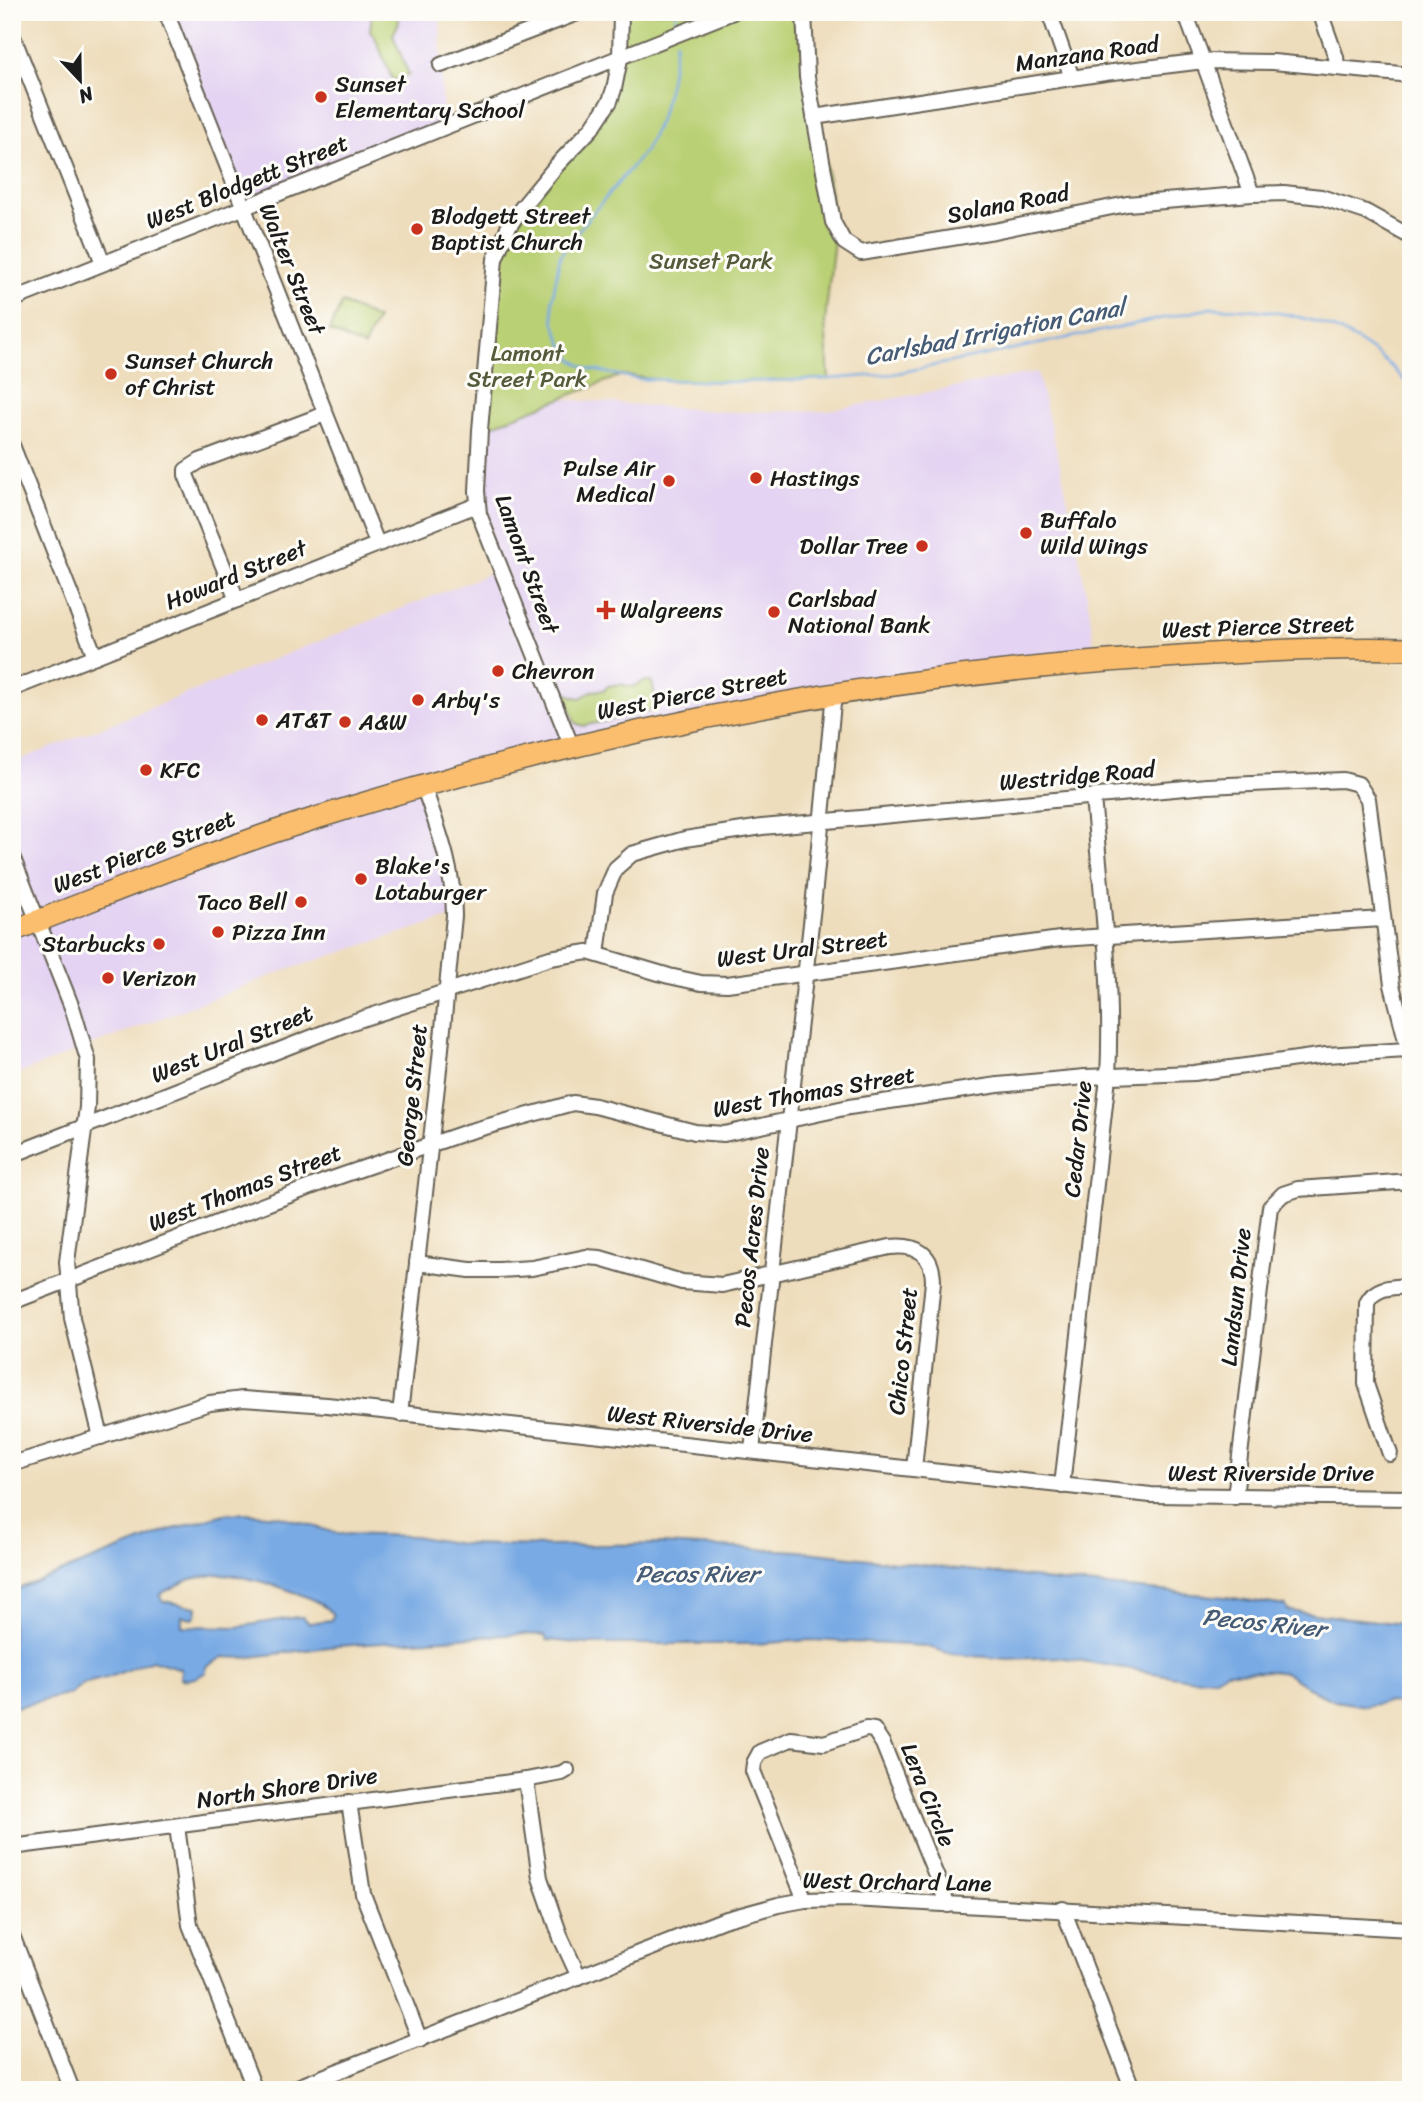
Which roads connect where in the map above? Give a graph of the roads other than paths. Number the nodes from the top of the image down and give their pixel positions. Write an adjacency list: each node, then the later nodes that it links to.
1 (166, 12): 18 (street, Walter Street)
2 (580, 12): 12 (street)
3 (621, 12): 10 (street, Lamont Street)
4 (733, 12): 10 (street, West Blodgett Street)
5 (804, 12): 16 (street, Solana Road)
6 (1049, 12): 15 (street)
7 (1185, 12): 11 (street)
8 (1320, 12): 13 (street)
9 (12, 34): 20 (street)
10 (620, 59): 18 (street, West Blodgett Street); 24 (street, Lamont Street)
11 (1203, 61): 13 (street, Manzana Road); 15 (street, Manzana Road); 17 (street)
12 (441, 65)
13 (1337, 67): 14 (street, Manzana Road)
14 (1411, 75)
15 (1072, 78): 16 (street, Manzana Road)
16 (814, 117): 17 (street, Solana Road)
17 (1252, 194): 19 (street, Solana Road)
18 (244, 208): 20 (street, West Blodgett Street); 22 (street, Walter Street)
19 (1411, 237)
20 (103, 264): 21 (street, West Blodgett Street)
21 (12, 300)
22 (325, 414): 25 (street, Walter Street); 26 (street)
23 (12, 445): 28 (street)
24 (477, 505): 25 (street, Howard Street); 31 (street, Lamont Street)
25 (377, 543): 26 (street, Howard Street)
26 (237, 600): 28 (street, Howard Street)
27 (1411, 649): 30 (highway, West Pierce Street)
28 (95, 656): 29 (street, Howard Street)
29 (12, 689)
30 (834, 693): 31 (highway, West Pierce Street); 34 (street, Pecos Acres Drive)
31 (571, 746): 32 (highway, West Pierce Street)
32 (424, 785): 37 (highway, West Pierce Street); 42 (street, George Street)
33 (1093, 797): 34 (street, Westridge Road); 36 (street, Westridge Road); 39 (street, Cedar Drive)
34 (822, 822): 40 (street, Westridge Road); 41 (street, Pecos Acres Drive)
35 (12, 856): 37 (street)
36 (1383, 919): 39 (street, West Ural Street); 43 (street, Westridge Road)
37 (38, 921): 38 (highway, West Pierce Street); 46 (street)
38 (12, 931)
39 (1106, 937): 41 (street, West Ural Street); 44 (street, Cedar Drive)
40 (597, 954): 41 (street, West Ural Street); 42 (street, West Ural Street)
41 (805, 972): 45 (street, Pecos Acres Drive)
42 (446, 991): 46 (street, West Ural Street); 47 (street, George Street)
43 (1409, 1055): 44 (street, West Thomas Street)
44 (1108, 1077): 45 (street, West Thomas Street); 61 (street, Cedar Drive)
45 (787, 1121): 47 (street, West Thomas Street); 51 (street, Pecos Acres Drive)
46 (84, 1128): 48 (street, West Ural Street); 52 (street)
47 (430, 1145): 50 (street, George Street); 52 (street, West Thomas Street)
48 (12, 1155)
49 (1411, 1181): 62 (street, Landsun Drive)
50 (417, 1263): 51 (street, Chico Street); 55 (street, George Street)
51 (771, 1275): 57 (street, Pecos Acres Drive); 60 (street, Chico Street)
52 (69, 1280): 54 (street, West Thomas Street); 56 (street)
53 (1411, 1286): 58 (street)
54 (12, 1302)
55 (400, 1414): 56 (street, West Riverside Drive); 57 (street, West Riverside Drive)
56 (101, 1437): 59 (street, West Riverside Drive)
57 (752, 1451): 60 (street, West Riverside Drive)
58 (1390, 1454)
59 (12, 1464)
60 (914, 1469): 61 (street, West Riverside Drive)
61 (1062, 1486): 62 (street, West Riverside Drive)
62 (1235, 1497): 63 (street, West Riverside Drive)
63 (1411, 1498)
64 (567, 1770): 65 (street, North Shore Drive)
65 (526, 1780): 66 (street, North Shore Drive); 74 (street)
66 (349, 1802): 67 (street, North Shore Drive); 75 (street)
67 (177, 1826): 68 (street, North Shore Drive); 78 (street)
68 (12, 1847)
69 (805, 1900): 70 (street, West Orchard Lane); 70 (street, Lera Circle); 74 (street, West Orchard Lane)
70 (948, 1905): 71 (street, West Orchard Lane)
71 (1063, 1909): 72 (street, West Orchard Lane); 79 (street)
72 (1411, 1929)
73 (12, 1935): 77 (street)
74 (579, 1977): 75 (street, West Orchard Lane)
75 (420, 2040): 76 (street, West Orchard Lane)
76 (292, 2089)
77 (72, 2090)
78 (255, 2090)
79 (1133, 2090)

